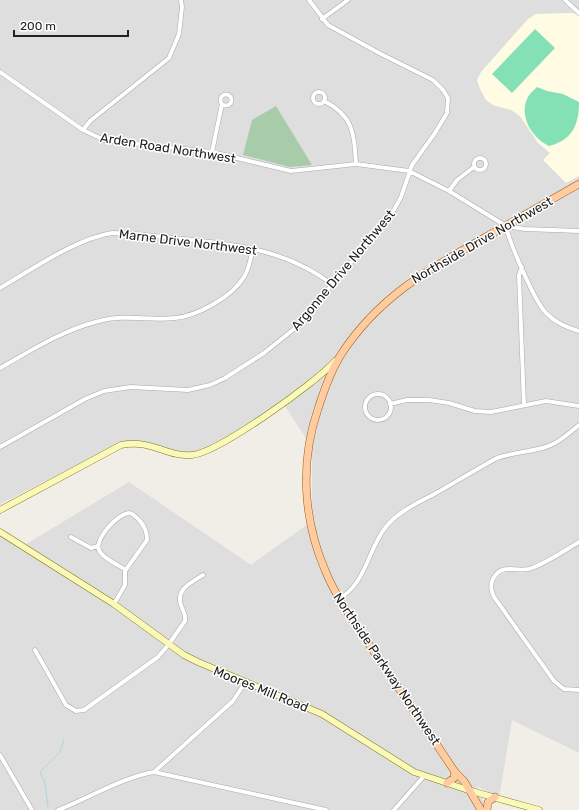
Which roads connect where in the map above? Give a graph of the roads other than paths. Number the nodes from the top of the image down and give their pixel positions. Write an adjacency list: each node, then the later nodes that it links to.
1 (182, 0): 10 (street)
2 (309, 0): 6 (street, Argonne Drive Northwest)
3 (348, 0): 6 (street)
4 (565, 0): 5 (street)
5 (579, 13)
6 (322, 19): 14 (street, Argonne Drive Northwest)
7 (0, 72): 10 (street, Arden Road Northwest)
8 (324, 101): 12 (street)
9 (222, 104): 11 (street)
10 (83, 130): 11 (street, Arden Road Northwest)
11 (212, 152): 12 (street, Arden Road Northwest)
12 (356, 164): 14 (street, Arden Road Northwest)
13 (474, 167): 16 (street)
14 (410, 171): 16 (street, Arden Road Northwest); 21 (street, Argonne Drive Northwest)
15 (579, 184): 17 (main road, Northside Drive Northwest)
16 (449, 192): 17 (street, Arden Road Northwest)
17 (506, 226): 18 (street, Arden Road Northwest); 20 (street); 24 (main road, Northside Drive Northwest)
18 (579, 231)
19 (253, 248): 21 (street, Marne Drive Northwest); 22 (street, Marne Drive Northwest); 25 (street)
20 (522, 267): 23 (street); 30 (street)
21 (333, 285): 33 (street, Argonne Drive Northwest)
22 (0, 288)
23 (579, 330)
24 (340, 355): 26 (street, Northside Drive Northwest); 27 (main road, Northside Drive Northwest)
25 (0, 368)
26 (317, 378): 27 (street); 28 (street, Northside Drive Northwest)
27 (328, 381): 28 (street, Northside Drive Northwest); 41 (main road, Northside Parkway Northwest)
28 (310, 384): 34 (street, Northside Drive Northwest)
29 (390, 404): 29 (street); 30 (street)
30 (524, 405): 31 (street)
31 (579, 406)
32 (579, 425): 41 (street)
33 (0, 446)
34 (0, 510)
35 (0, 532): 42 (street, Moores Mill Road)
36 (71, 538): 38 (street)
37 (579, 542): 46 (street)
38 (98, 546): 39 (street); 39 (street)
39 (126, 570): 42 (street)
40 (203, 574): 43 (street)
41 (341, 598): 49 (main road, Northside Parkway Northwest); 51 (main road, Northside Parkway Northwest)
42 (114, 604): 43 (street, Moores Mill Road)
43 (169, 644): 44 (street); 45 (street, Moores Mill Road)
44 (34, 650)
45 (246, 681): 48 (street); 50 (street, Moores Mill Road)
46 (579, 690)
47 (0, 755): 55 (street)
48 (154, 772): 56 (street); 57 (street)
49 (455, 772): 51 (main road, Northside Parkway Northwest); 52 (main road)
50 (424, 776): 52 (street, Moores Mill Road); 58 (street)
51 (464, 780): 53 (main road, Northside Parkway Northwest)
52 (447, 783): 53 (street, Moores Mill Road)
53 (471, 791): 54 (street, Moores Mill Road); 59 (main road, Northside Parkway Northwest); 60 (main road, Northside Parkway Northwest)
54 (495, 797): 60 (main road); 61 (street, Moores Mill Road)
55 (32, 810)
56 (58, 810)
57 (326, 810)
58 (394, 810)
59 (481, 810)
60 (486, 810)
61 (539, 810)

